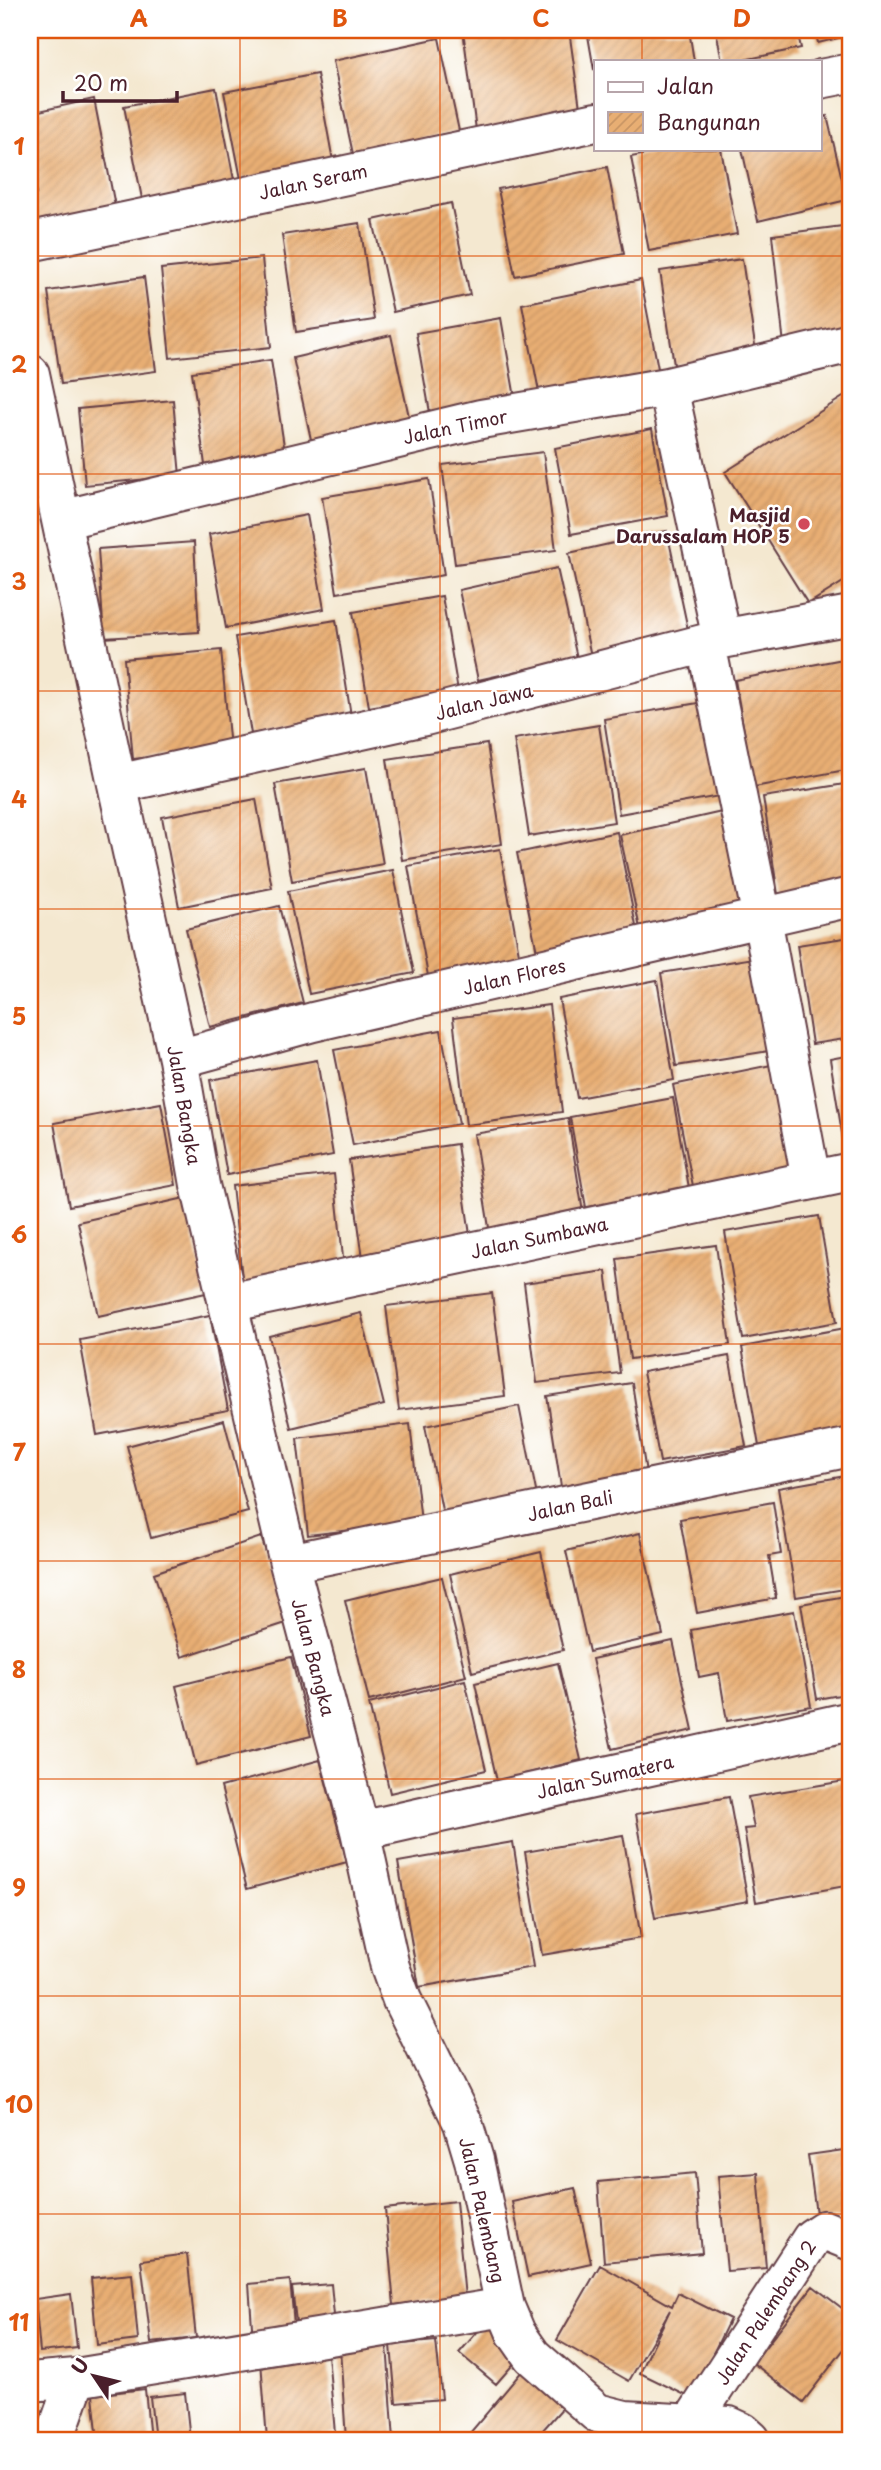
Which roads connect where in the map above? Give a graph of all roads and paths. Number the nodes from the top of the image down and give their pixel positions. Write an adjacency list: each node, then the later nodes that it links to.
1 (851, 73): 2 (street)
2 (822, 79)
3 (594, 122): 4 (street, Jalan Seram)
4 (30, 242)
5 (851, 343): 7 (street, Jalan Timor)
6 (30, 374): 8 (street, Jalan Bangka)
7 (668, 387): 8 (street, Jalan Timor); 10 (street)
8 (61, 520): 11 (street, Jalan Bangka)
9 (851, 615): 10 (street, Jalan Jawa)
10 (714, 642): 11 (street, Jalan Jawa); 13 (street)
11 (117, 784): 14 (street, Jalan Bangka)
12 (851, 897): 13 (street, Jalan Flores)
13 (762, 918): 14 (street, Jalan Flores); 16 (street)
14 (178, 1059): 17 (street, Jalan Bangka)
15 (851, 1172): 16 (street, Jalan Sumbawa)
16 (811, 1180): 17 (street, Jalan Sumbawa)
17 (228, 1303): 19 (street, Jalan Bangka)
18 (851, 1447): 19 (street, Jalan Bali)
19 (289, 1563): 21 (street, Jalan Bangka)
20 (851, 1721): 21 (street, Jalan Sumatera)
21 (360, 1831): 23 (street, Jalan Palembang)
22 (851, 2241): 26 (street, Jalan Palembang 2)
23 (505, 2307): 24 (street); 27 (street, Jalan Palembang)
24 (76, 2378): 25 (street); 28 (street)
25 (30, 2382)
26 (692, 2422): 27 (street, Jalan Palembang); 29 (street, Jalan Palembang)
27 (594, 2426)
28 (54, 2440)
29 (751, 2440)

